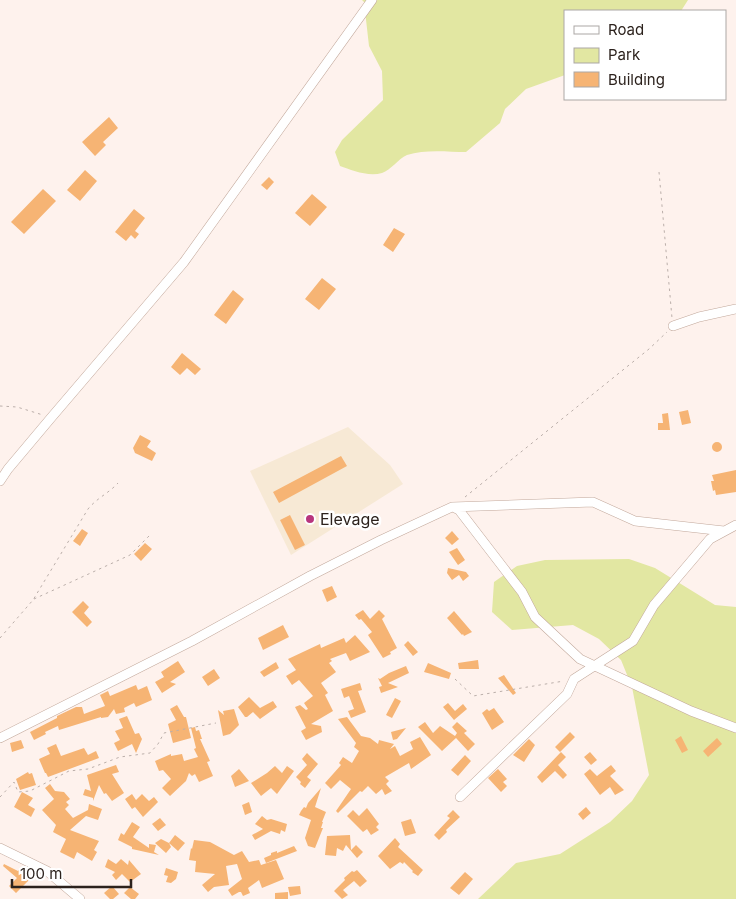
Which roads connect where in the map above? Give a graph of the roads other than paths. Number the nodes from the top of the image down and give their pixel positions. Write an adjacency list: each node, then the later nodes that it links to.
1 (372, 0): 4 (street)
2 (736, 309): 3 (street)
3 (673, 326)
4 (0, 481)
5 (452, 507): 7 (street); 8 (street); 10 (street)
6 (736, 525): 7 (street)
7 (724, 531): 8 (street)
8 (594, 666): 9 (street); 11 (street)
9 (736, 728)
10 (0, 738)
11 (460, 797)
12 (0, 848): 13 (street)
13 (80, 899)

